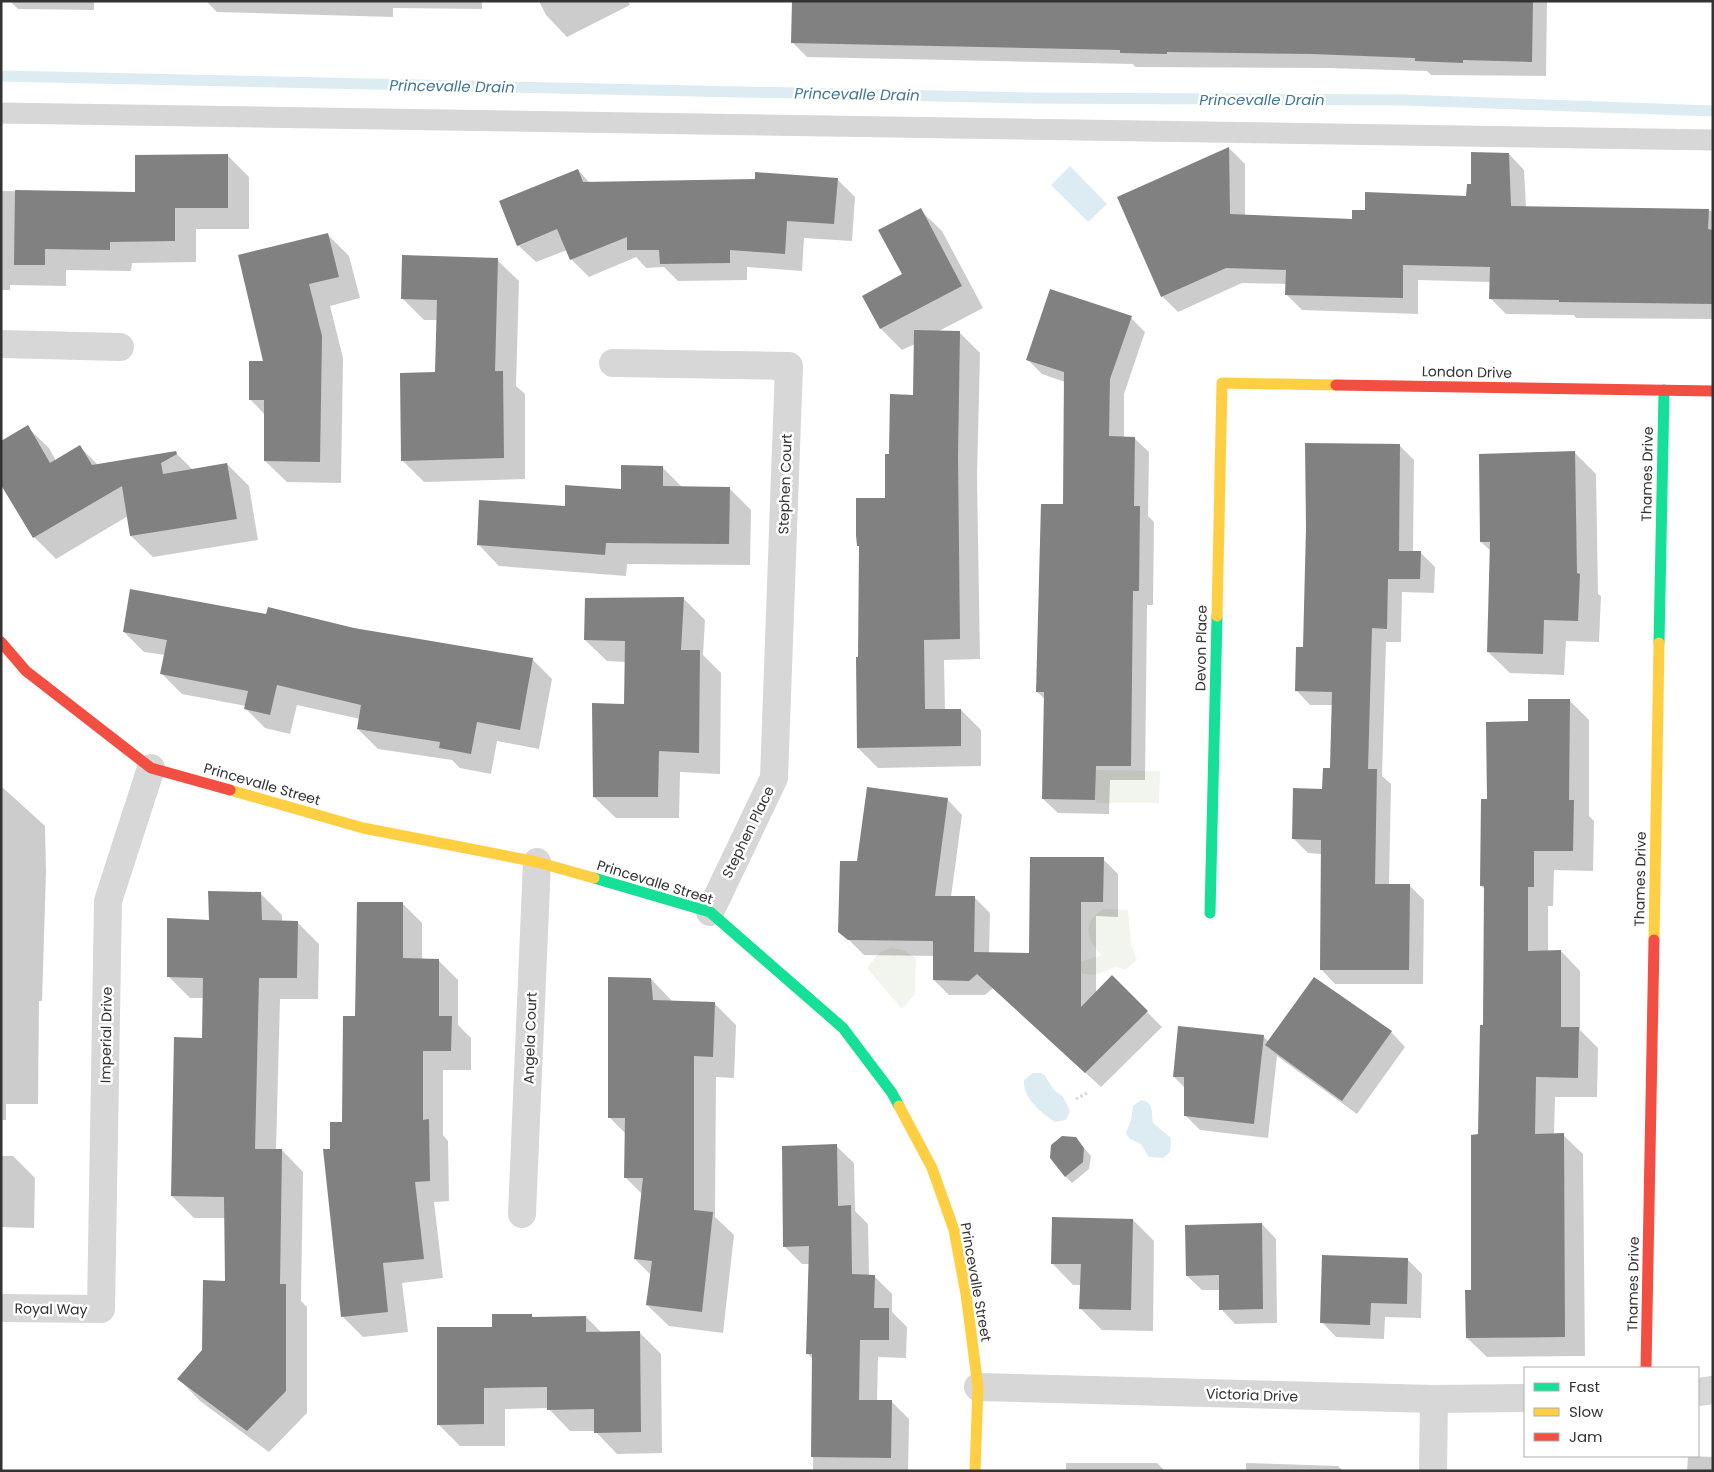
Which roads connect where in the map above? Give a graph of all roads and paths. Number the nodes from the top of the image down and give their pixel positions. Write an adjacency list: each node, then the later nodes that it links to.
1 (1, 113): 2 (lane)
2 (1713, 140)
3 (1, 344): 4 (street)
4 (120, 347)
5 (613, 363): 11 (street, Stephen Court)
6 (1222, 383): 7 (street, London Drive); 14 (street, Devon Place)
7 (1664, 390): 8 (street, London Drive); 20 (street, Thames Drive)
8 (1713, 391)
9 (1, 642): 10 (street, Princevalle Street)
10 (151, 768): 12 (street, Princevalle Street); 19 (street, Imperial Drive)
11 (774, 778): 13 (street, Stephen Place)
12 (537, 862): 13 (street, Princevalle Street); 17 (street, Angela Court)
13 (710, 912): 21 (street, Princevalle Street)
14 (1210, 913)
15 (1087, 1093): 16 (path)
16 (1076, 1099)
17 (522, 1214)
18 (1, 1308): 19 (street, Royal Way)
19 (101, 1310)
20 (1646, 1367)
21 (978, 1387): 25 (street, Victoria Drive); 26 (street, Princevalle Street)
22 (1713, 1390): 23 (street)
23 (1699, 1392)
24 (1524, 1398): 25 (street, Victoria Drive)
25 (1434, 1399): 27 (street)
26 (975, 1471)
27 (1433, 1471)

